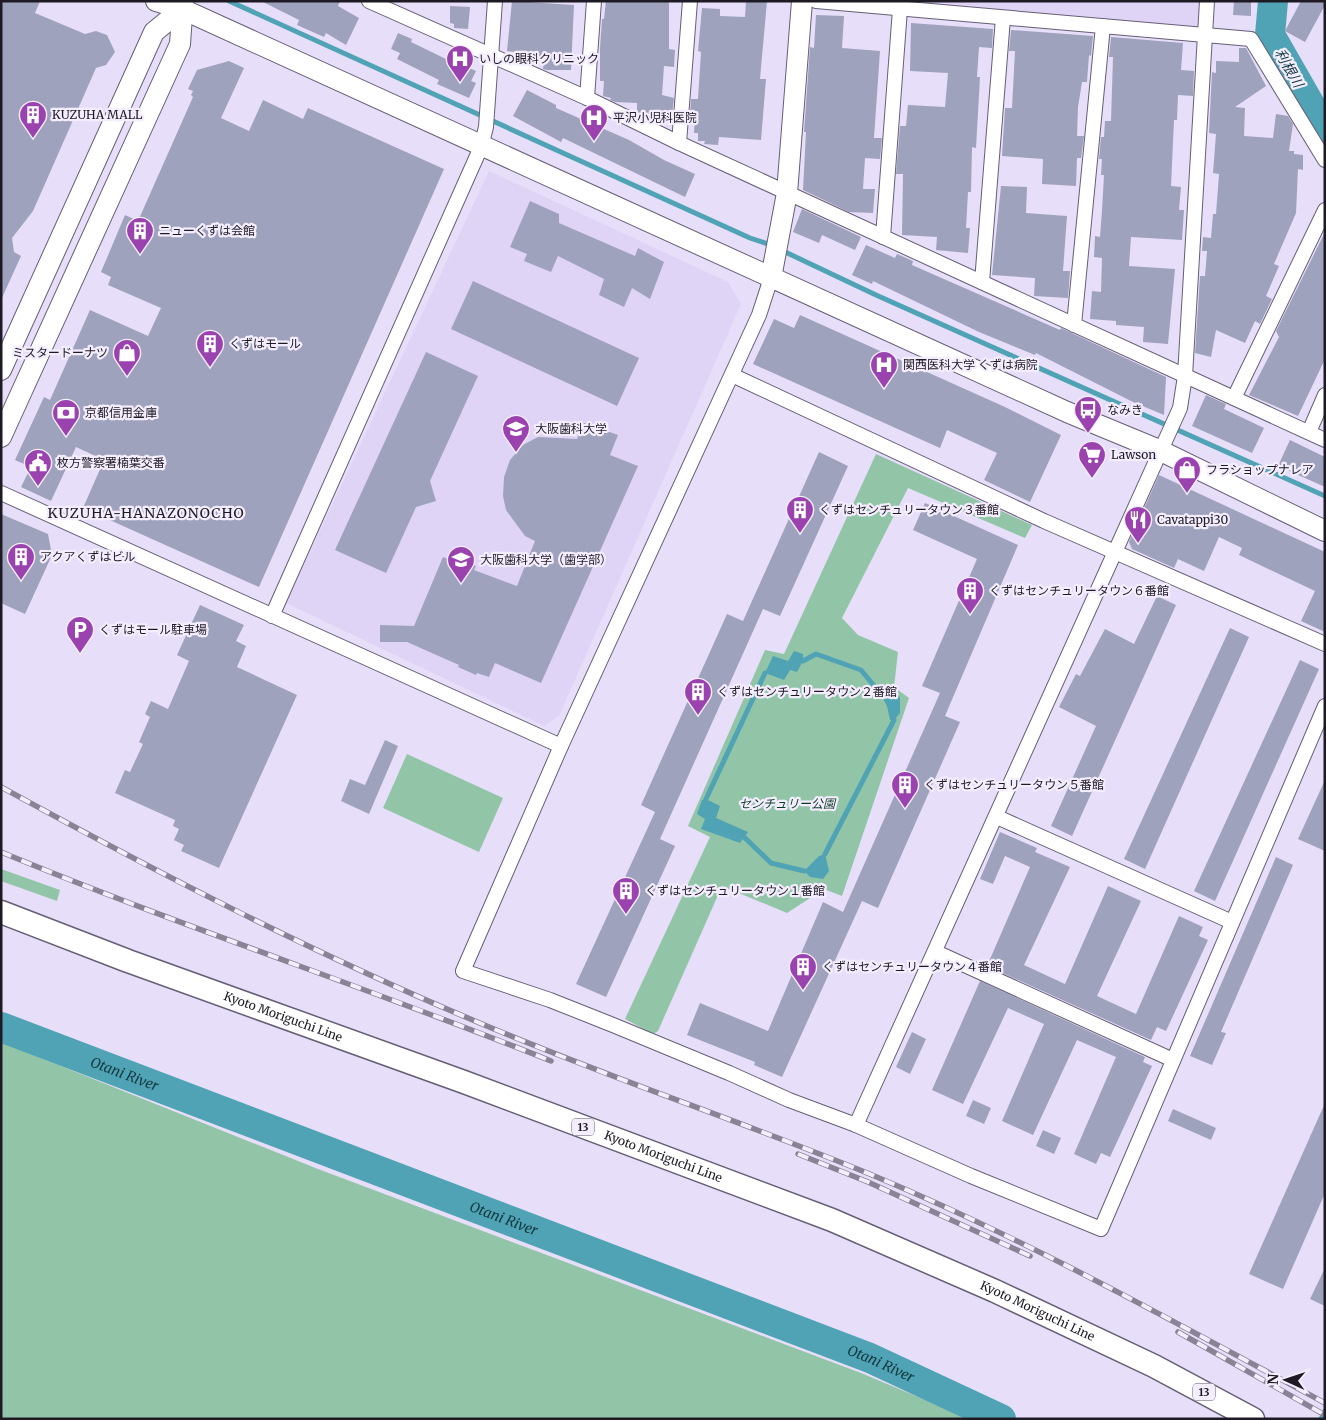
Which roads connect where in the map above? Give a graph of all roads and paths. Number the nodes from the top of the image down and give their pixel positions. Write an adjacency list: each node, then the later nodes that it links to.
1 (156, 1): 9 (street)
2 (370, 1): 10 (street)
3 (495, 1): 15 (street)
4 (594, 1): 16 (street)
5 (690, 1): 17 (street)
6 (802, 1): 20 (street)
7 (816, 1): 11 (street)
8 (1208, 1): 14 (street)
9 (182, 5): 18 (street); 26 (street); 32 (street)
10 (394, 7): 15 (street)
11 (900, 9): 12 (street); 22 (street)
12 (1003, 18): 13 (street); 24 (street)
13 (1103, 26): 14 (street); 25 (street)
14 (1205, 35): 19 (street); 28 (street)
15 (491, 57): 16 (street); 18 (street)
16 (587, 98): 17 (street)
17 (679, 143): 20 (street)
18 (481, 147): 23 (street); 38 (street)
19 (1325, 160)
20 (787, 193): 22 (street); 23 (street)
21 (1325, 210): 30 (street)
22 (883, 237): 24 (street)
23 (771, 278): 27 (street); 34 (street)
24 (982, 282): 25 (street)
25 (1074, 325): 28 (street)
26 (1, 370)
27 (732, 375): 37 (street); 41 (street)
28 (1185, 376): 30 (street); 34 (street)
29 (1325, 395): 31 (street)
30 (1234, 398): 31 (street)
31 (1308, 432): 33 (street)
32 (1, 437)
33 (1325, 440)
34 (1159, 450): 36 (street); 37 (street)
35 (1, 494): 38 (street)
36 (1325, 531)
37 (1115, 553): 39 (street); 42 (street)
38 (272, 616): 41 (street)
39 (1325, 644)
40 (1325, 706): 44 (street)
41 (560, 746): 47 (street)
42 (997, 817): 44 (street); 45 (street)
43 (1, 912): 48 (main road, Kyoto Moriguchi Line / 13)
44 (1232, 922): 46 (street)
45 (936, 952): 46 (street); 47 (street)
46 (1173, 1060): 47 (street)
47 (856, 1125)
48 (1253, 1419)

